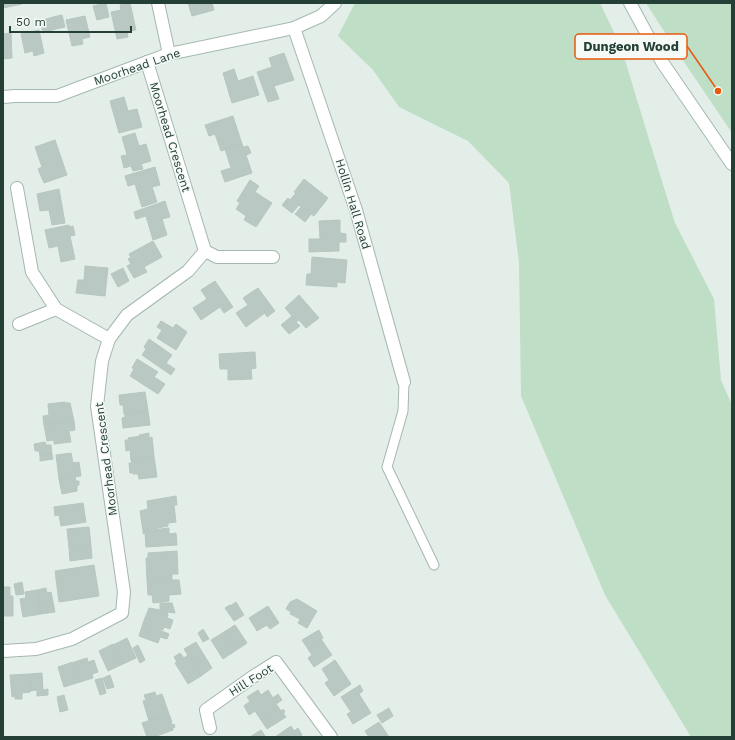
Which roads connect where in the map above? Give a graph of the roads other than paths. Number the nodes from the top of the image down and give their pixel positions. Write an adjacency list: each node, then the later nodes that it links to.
1 (158, 3): 5 (street)
2 (335, 3): 4 (street, Moorhead Lane)
3 (630, 3): 8 (street)
4 (294, 28): 5 (street, Moorhead Lane); 15 (street, Hollin Hall Road)
5 (169, 54): 6 (street, Moorhead Lane)
6 (147, 62): 7 (street, Moorhead Lane); 10 (street, Moorhead Crescent)
7 (3, 97)
8 (732, 164)
9 (17, 188): 12 (street)
10 (205, 251): 11 (street); 14 (street, Moorhead Crescent)
11 (273, 258)
12 (56, 309): 13 (street); 14 (street)
13 (19, 324)
14 (109, 339): 17 (street, Moorhead Crescent)
15 (404, 382): 16 (lane)
16 (434, 565)
17 (3, 651)
18 (210, 728): 19 (street, Hill Foot)
19 (331, 737)

